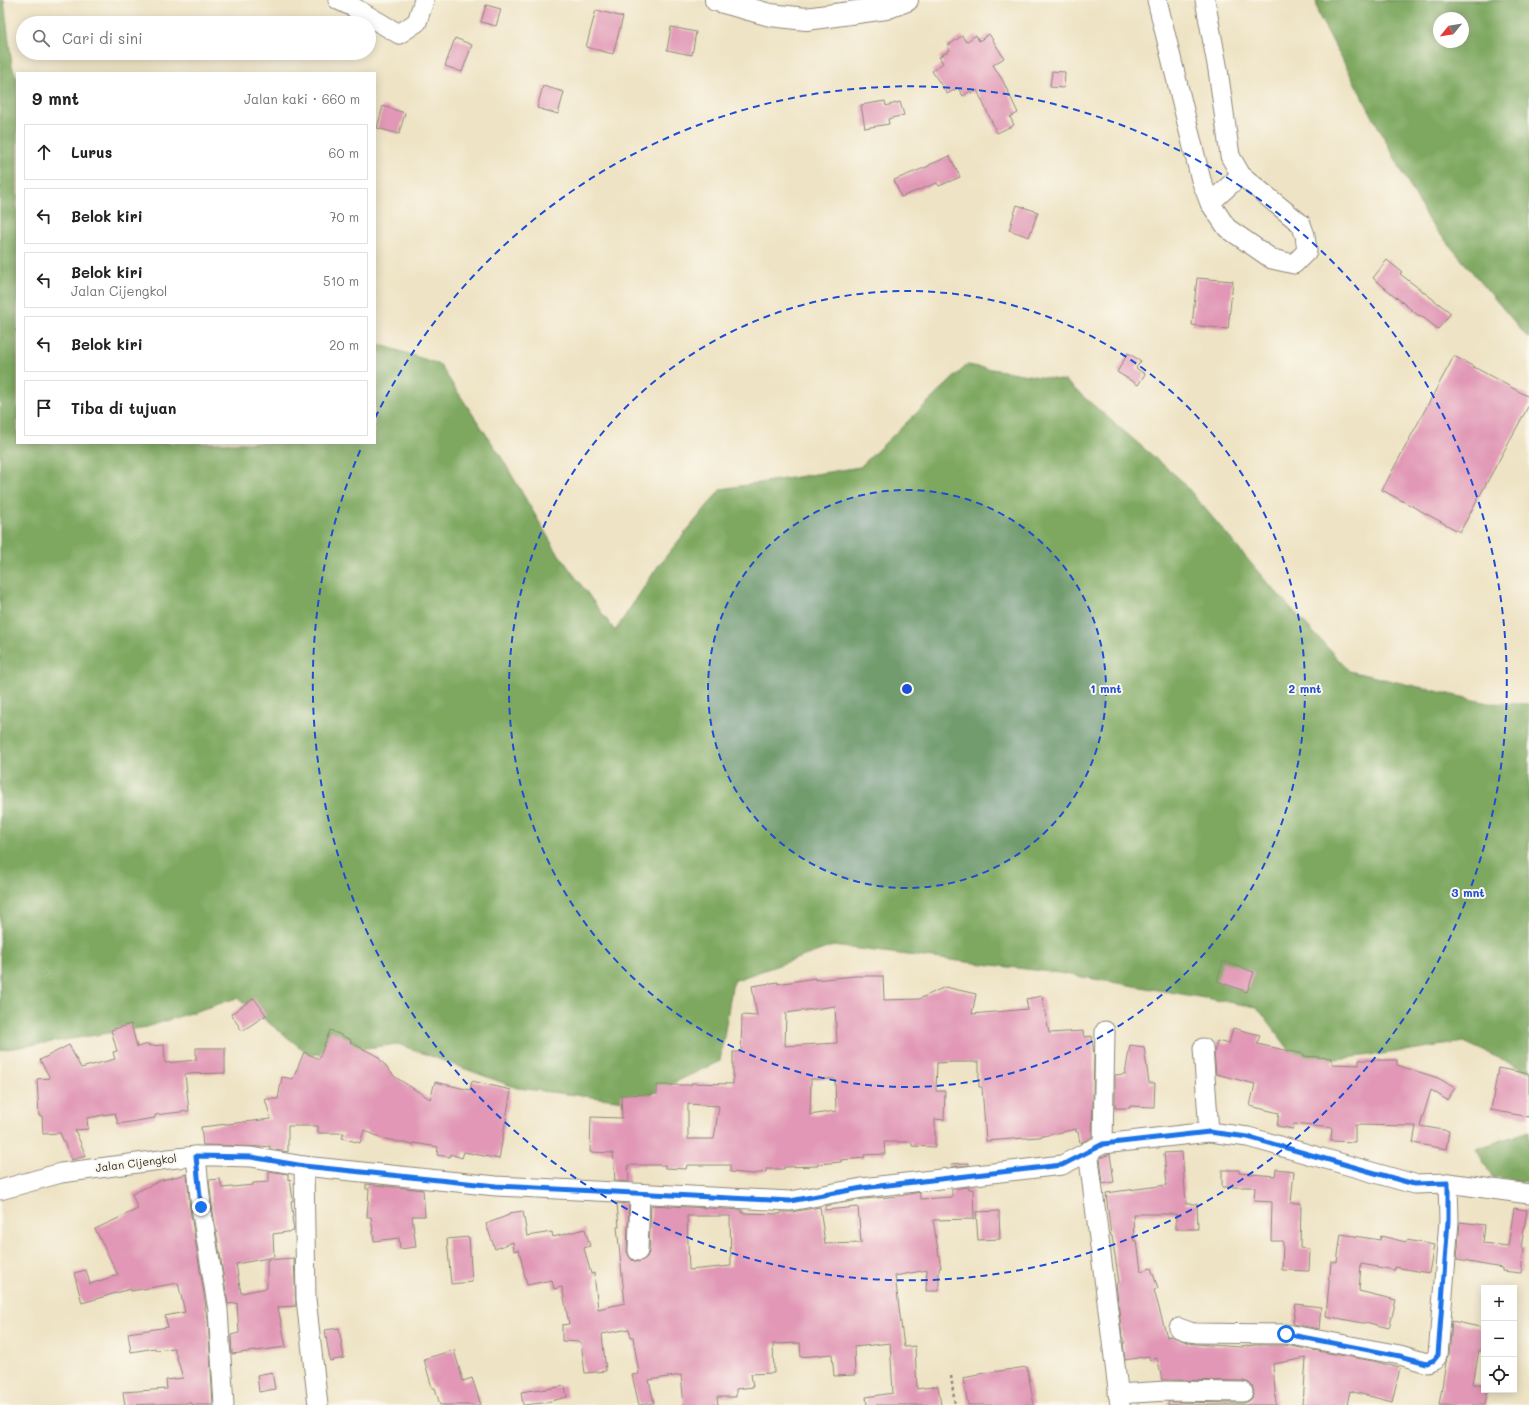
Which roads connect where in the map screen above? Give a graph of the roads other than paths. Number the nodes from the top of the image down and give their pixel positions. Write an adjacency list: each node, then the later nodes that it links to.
1 (338, 0): 7 (street)
2 (424, 0): 8 (street)
3 (716, 0): 4 (main road)
4 (907, 0)
5 (1157, 0): 10 (street)
6 (1205, 0): 9 (street)
7 (368, 16)
8 (376, 20)
9 (1241, 175): 10 (street); 10 (street)
10 (1210, 202)
11 (1105, 1031): 14 (street)
12 (1202, 1048): 13 (street)
13 (1209, 1132): 14 (street, Jalan Cijengkol); 17 (street, Jalan Cijengkol)
14 (1096, 1147): 19 (street, Jalan Cijengkol); 24 (street)
15 (196, 1156): 16 (street, Jalan Cijengkol); 18 (street, Jalan Cijengkol); 25 (street)
16 (304, 1166): 19 (street, Jalan Cijengkol); 26 (street)
17 (1448, 1183): 20 (street, Jalan Cijengkol); 22 (street)
18 (0, 1190)
19 (640, 1194): 21 (street)
20 (1529, 1194)
21 (638, 1251)
22 (1179, 1328)
23 (1243, 1392): 24 (street)
24 (1119, 1400)
25 (224, 1405)
26 (318, 1405)

